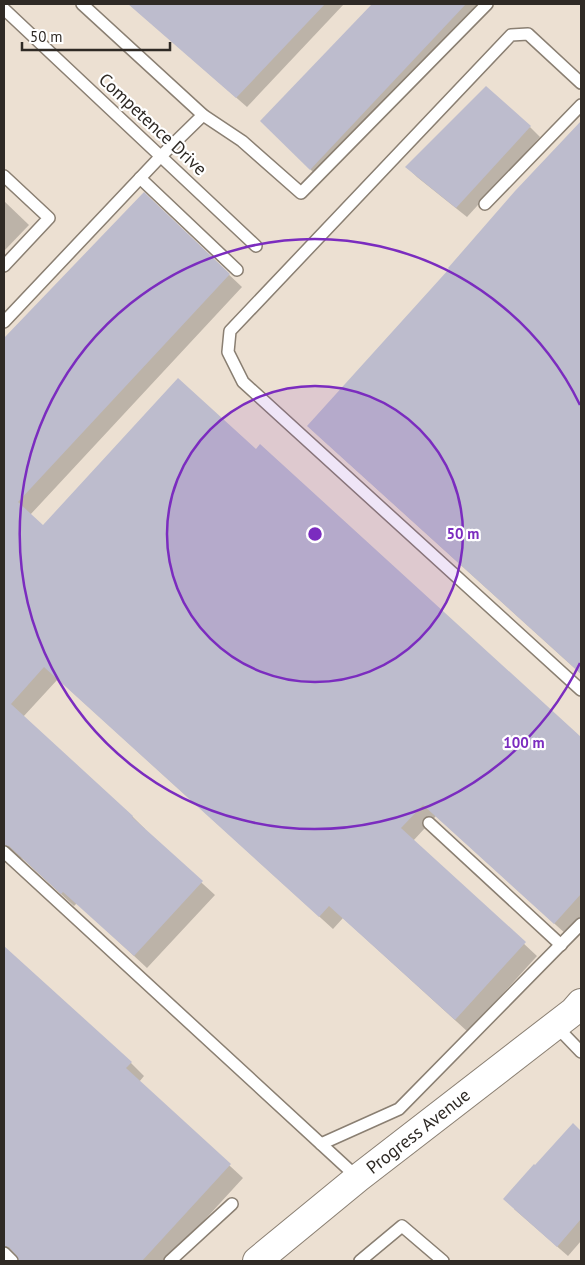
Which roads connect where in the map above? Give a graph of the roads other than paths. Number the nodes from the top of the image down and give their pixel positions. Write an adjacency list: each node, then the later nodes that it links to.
1 (82, 4): 6 (lane)
2 (487, 4): 6 (lane)
3 (4, 8): 7 (lane, Competence Drive)
4 (581, 83): 15 (lane)
5 (581, 105): 10 (lane)
6 (203, 115): 7 (lane)
7 (161, 156): 9 (lane); 11 (lane, Competence Drive)
8 (4, 176): 12 (lane)
9 (140, 178): 13 (lane); 14 (lane)
10 (485, 204)
11 (256, 246)
12 (4, 266)
13 (237, 270)
14 (4, 322)
15 (581, 690)
16 (429, 822): 19 (lane)
17 (4, 852): 22 (lane)
18 (581, 924): 19 (lane)
19 (562, 945): 22 (lane)
20 (573, 1014): 21 (lane); 23 (street, Progress Avenue)
21 (581, 1052)
22 (321, 1144): 23 (lane)
23 (358, 1178): 28 (street, Progress Avenue)
24 (232, 1204): 27 (lane)
25 (4, 1253): 26 (lane)
26 (12, 1261)
27 (170, 1261)
28 (257, 1261)
29 (360, 1261): 30 (lane)
30 (443, 1261)

